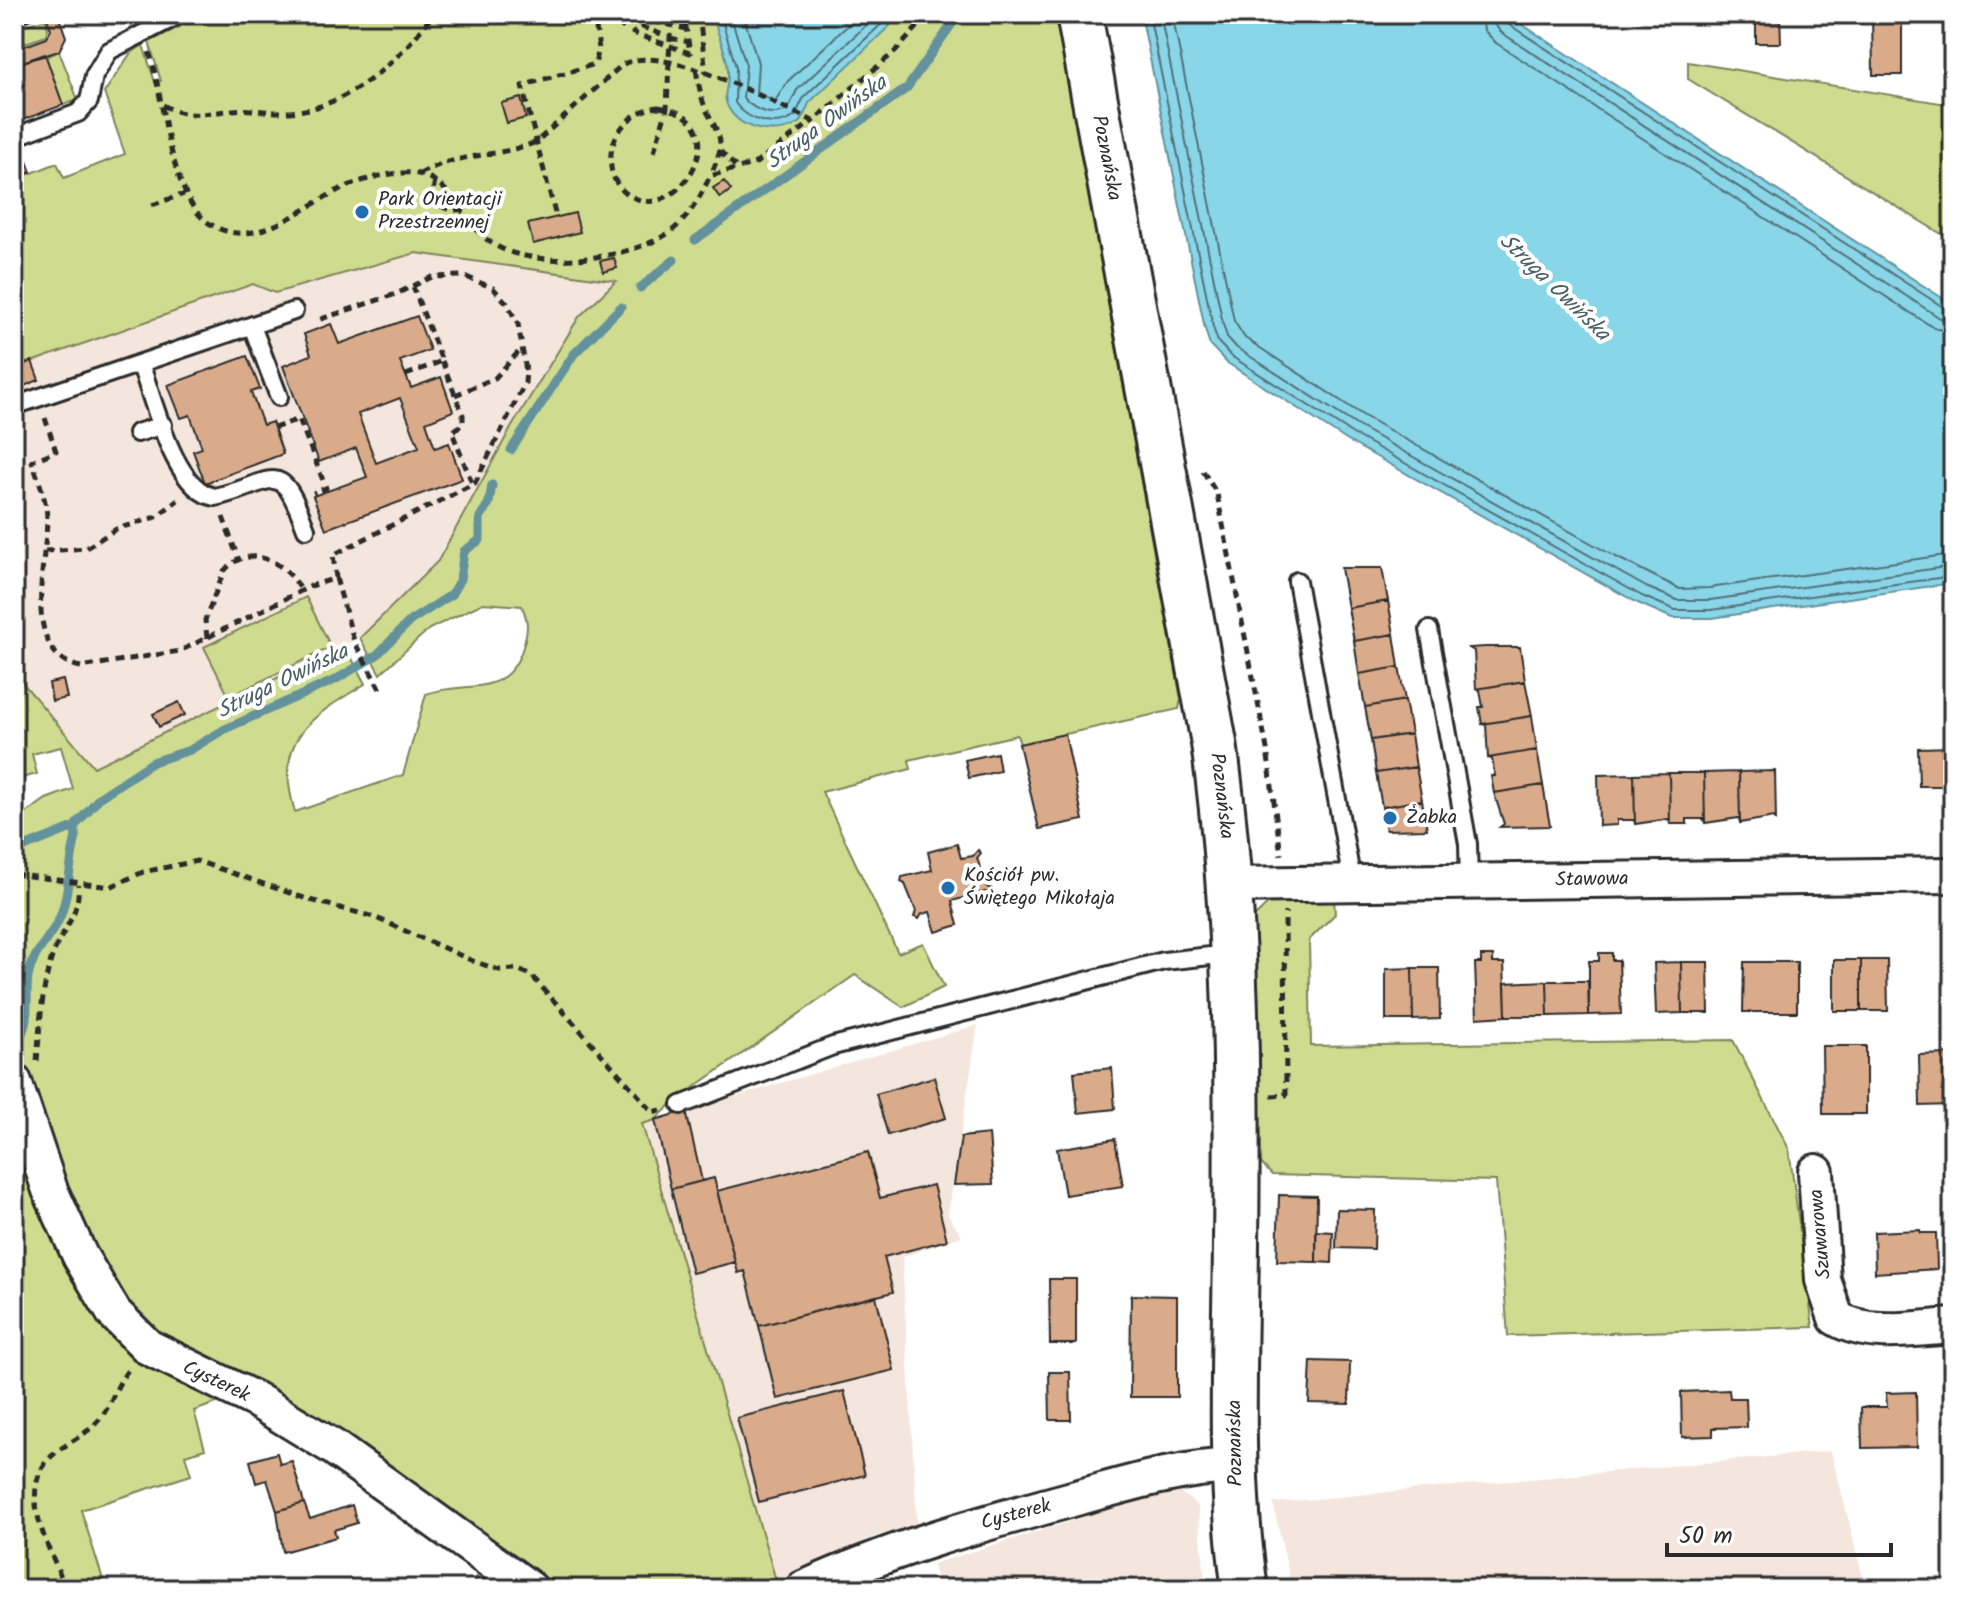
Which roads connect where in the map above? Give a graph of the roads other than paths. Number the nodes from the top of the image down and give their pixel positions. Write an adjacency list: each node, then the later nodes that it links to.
1 (181, 14): 3 (lane)
2 (1079, 14): 17 (main road, Poznańska)
3 (14, 137)
4 (294, 311): 5 (lane)
5 (252, 326): 6 (lane); 7 (lane)
6 (141, 366): 8 (lane); 9 (lane)
7 (279, 397)
8 (14, 406)
9 (163, 425): 10 (lane); 11 (lane)
10 (137, 433)
11 (306, 529)
12 (1297, 581): 15 (lane)
13 (1429, 630): 16 (lane)
14 (1953, 875): 16 (street, Stawowa)
15 (1352, 881): 16 (street, Stawowa); 17 (street, Stawowa)
16 (1469, 882)
17 (1231, 885): 18 (main road, Poznańska)
18 (1235, 954): 20 (lane); 23 (main road, Poznańska)
19 (25, 1074): 24 (street, Cysterek)
20 (681, 1105)
21 (1816, 1172): 22 (street, Szuwarowa)
22 (1953, 1326)
23 (1235, 1466): 25 (street, Cysterek); 26 (main road, Poznańska)
24 (530, 1589)
25 (803, 1589)
26 (1245, 1589)

